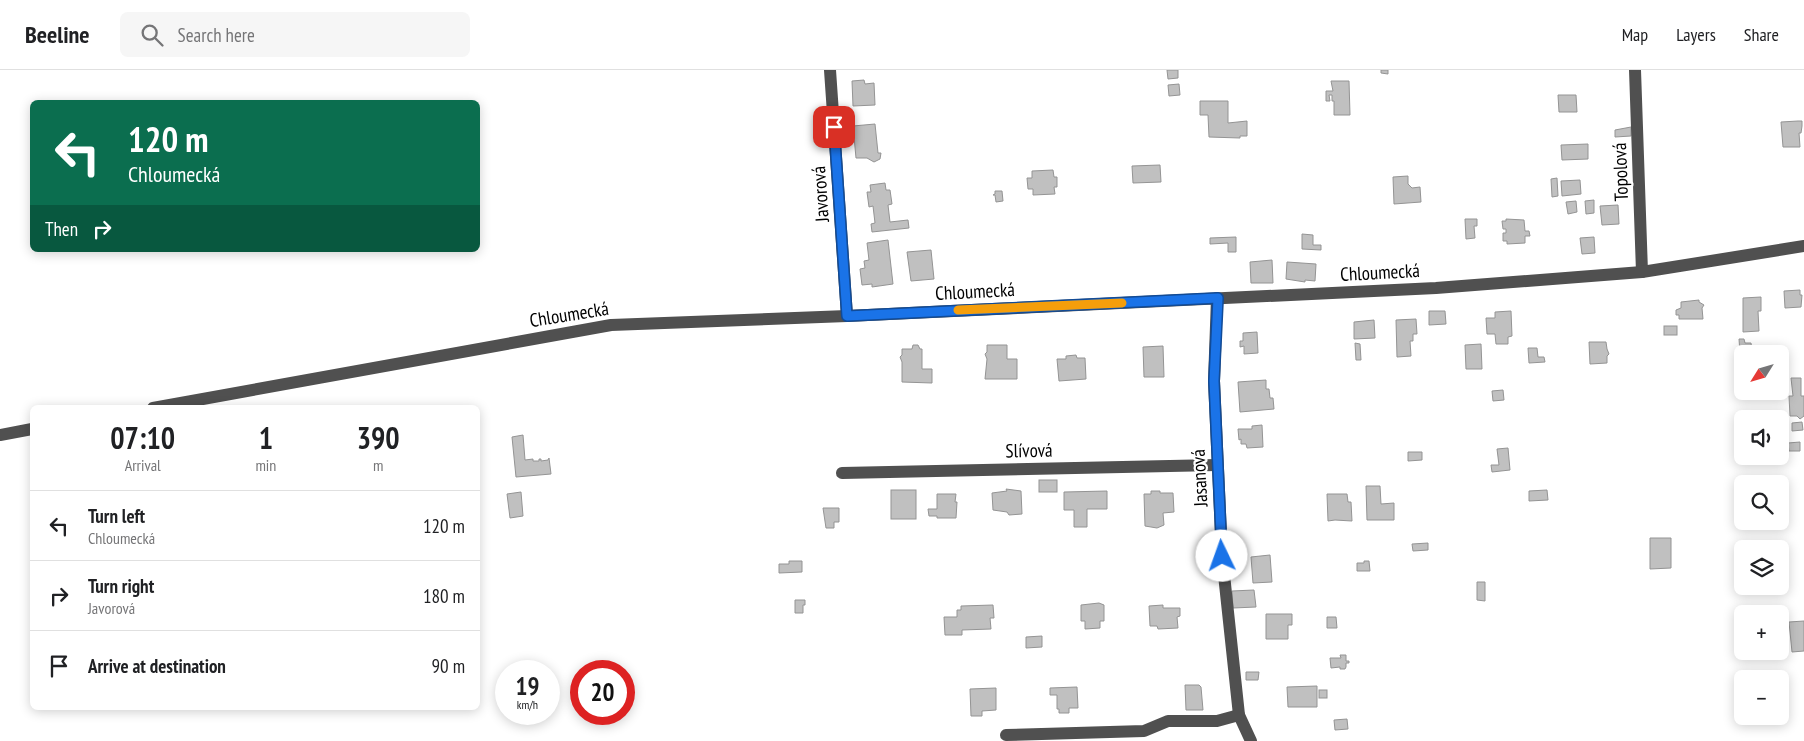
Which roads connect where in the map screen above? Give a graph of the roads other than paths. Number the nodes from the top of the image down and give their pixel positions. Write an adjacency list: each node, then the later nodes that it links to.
1 (830, 70): 6 (street, Javorová)
2 (1635, 70): 4 (street, Topolová)
3 (1804, 246): 4 (street, Chloumecká)
4 (1642, 272): 5 (street, Chloumecká)
5 (1218, 298): 6 (street, Chloumecká); 10 (street, Jasanová)
6 (847, 316): 7 (street, Chloumecká)
7 (170, 405)
8 (30, 429): 9 (street)
9 (0, 435)
10 (1217, 465): 11 (street, Slívová); 12 (street, Jasanová)
11 (842, 473)
12 (1239, 715): 14 (street); 15 (street, Jasanová)
13 (1006, 735): 14 (street)
14 (1086, 737)
15 (1251, 741)

